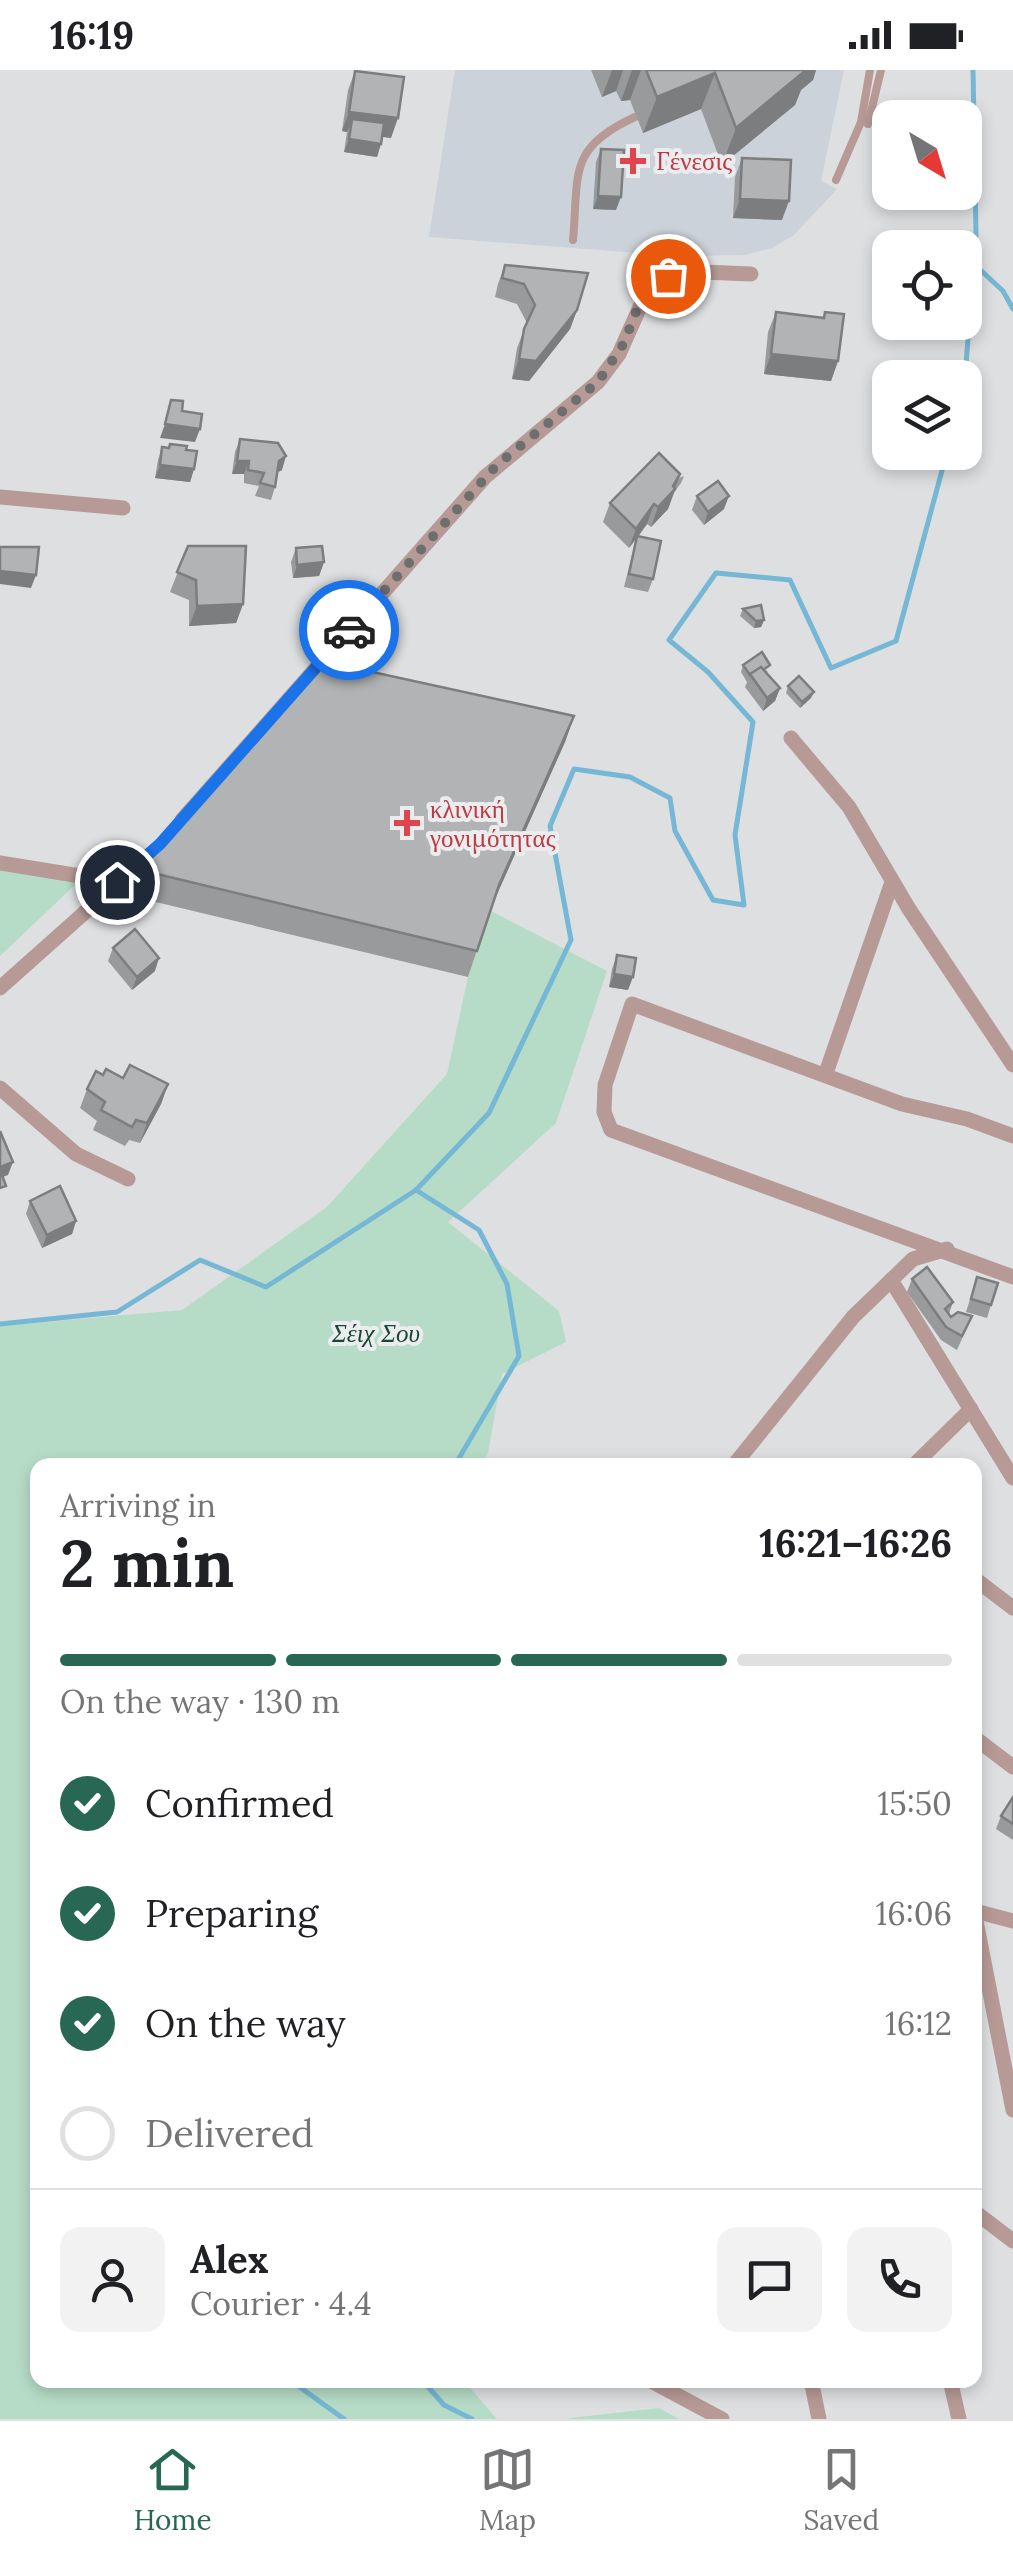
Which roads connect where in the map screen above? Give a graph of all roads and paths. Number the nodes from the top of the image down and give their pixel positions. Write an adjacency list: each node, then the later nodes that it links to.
1 (870, 70): 5 (lane)
2 (880, 70): 4 (lane)
3 (635, 118): 6 (lane)
4 (868, 124)
5 (836, 180)
6 (573, 240)
7 (750, 274): 11 (street)
8 (0, 497): 9 (street)
9 (124, 508)
10 (791, 738): 15 (street)
11 (173, 830)
12 (150, 854): 14 (street)
13 (0, 864): 14 (street)
14 (117, 882): 16 (street)
15 (892, 882): 17 (street); 18 (street)
16 (0, 988)
17 (1013, 1066)
18 (826, 1073): 20 (street); 22 (street)
19 (0, 1088): 21 (street)
20 (1013, 1136)
21 (128, 1180)
22 (947, 1249): 23 (street); 24 (street)
23 (1013, 1277)
24 (892, 1280): 25 (street); 26 (street)
25 (970, 1409): 27 (street); 28 (street)
26 (741, 1458)
27 (921, 1458)
28 (1013, 1478)
29 (982, 1590): 30 (street)
30 (1013, 1608)
31 (982, 1743): 32 (street)
32 (1013, 1767)
33 (982, 1915): 34 (street)
34 (1013, 1922)
35 (982, 1950): 36 (street)
36 (1013, 2110)
37 (982, 2217): 38 (street)
38 (1013, 2241)
39 (680, 2388): 42 (street)
40 (813, 2388): 43 (street)
41 (952, 2388): 44 (street)
42 (722, 2419)
43 (819, 2419)
44 (959, 2419)

